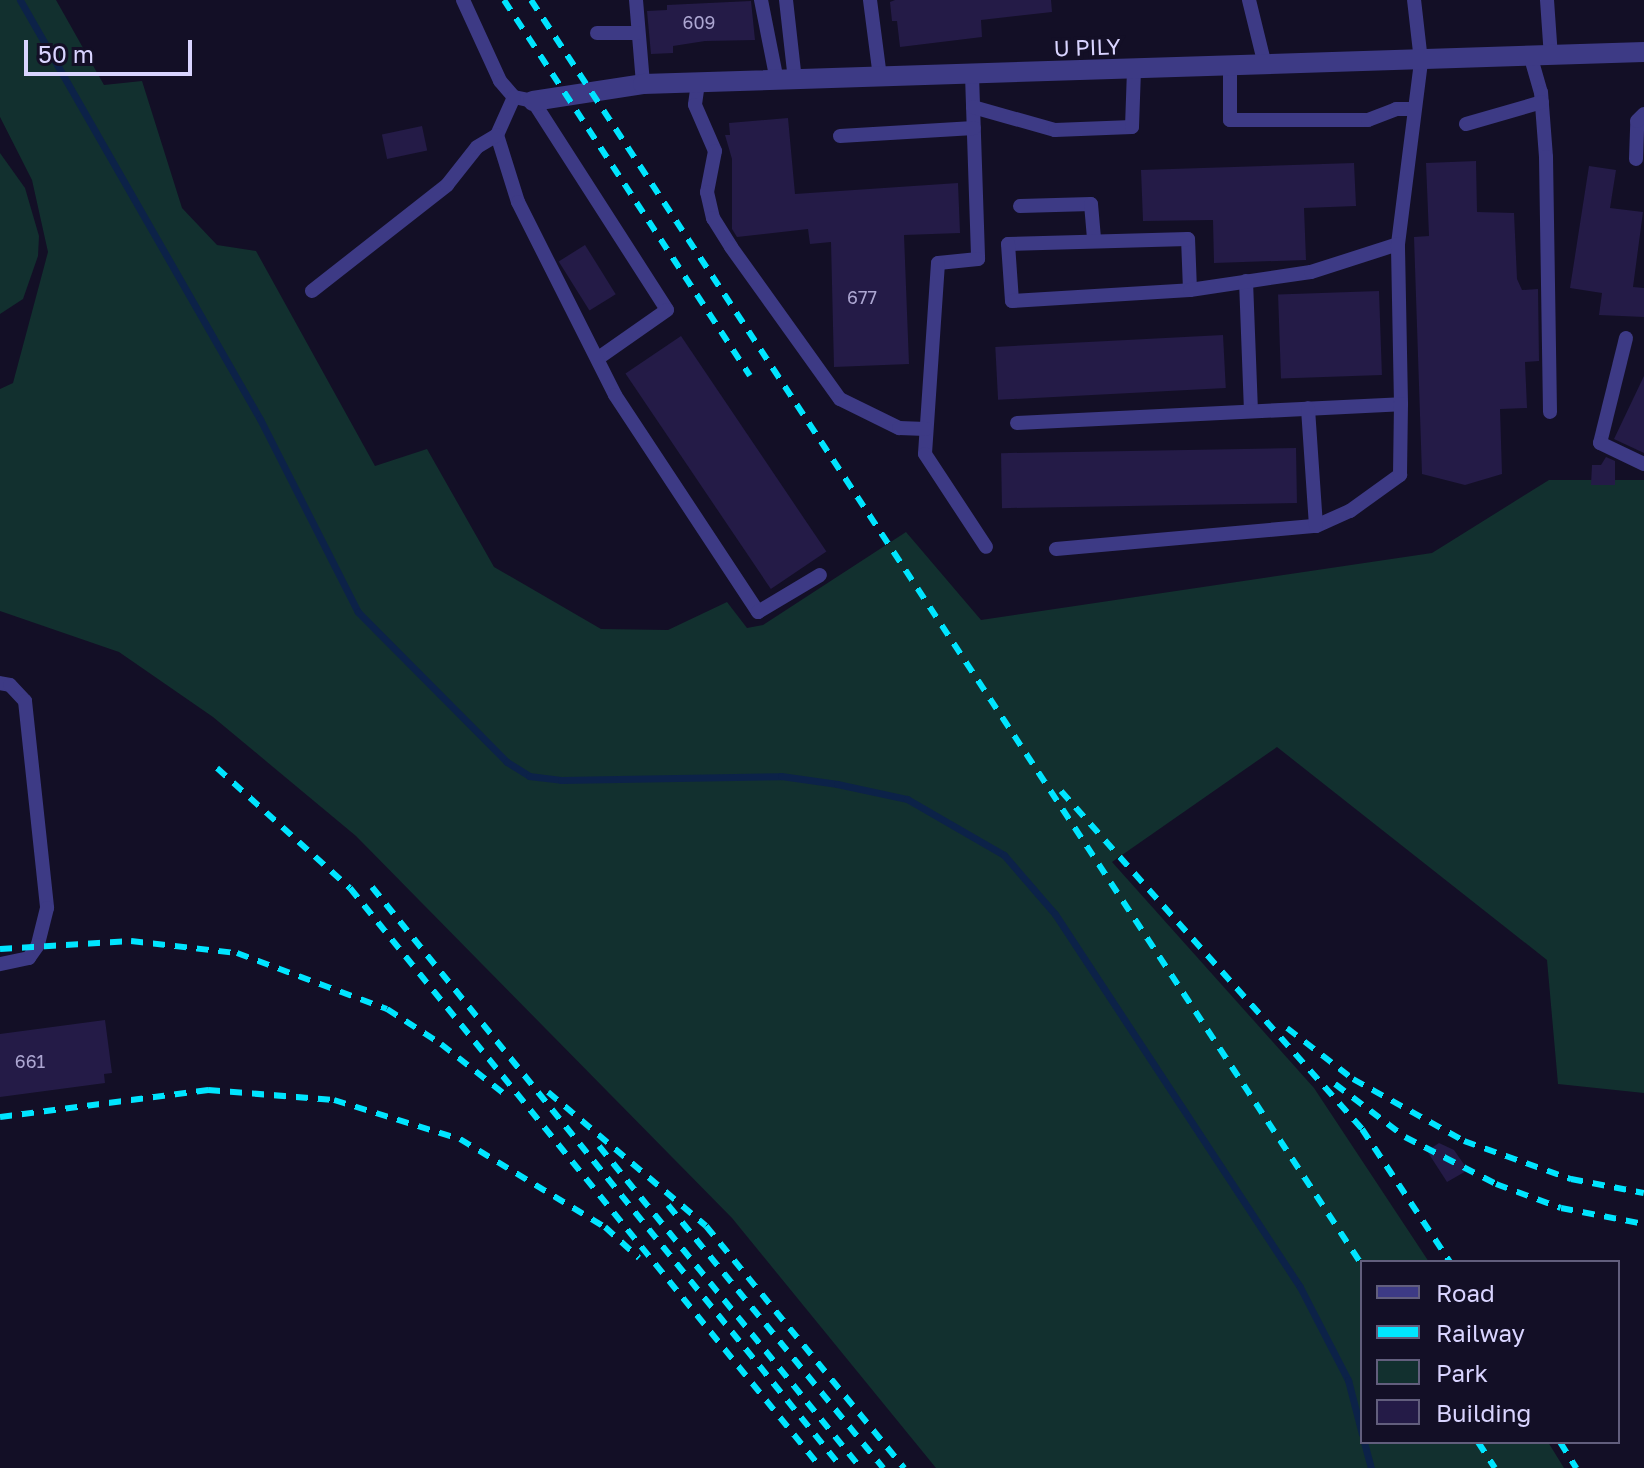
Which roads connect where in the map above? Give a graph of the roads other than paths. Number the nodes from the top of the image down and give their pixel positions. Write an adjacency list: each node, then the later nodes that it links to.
1 (463, 0): 22 (lane)
2 (636, 0): 10 (lane)
3 (761, 0): 19 (lane)
4 (786, 0): 19 (lane)
5 (870, 0): 18 (lane)
6 (1249, 0): 14 (lane)
7 (1414, 0): 13 (lane)
8 (1547, 0): 12 (lane)
9 (597, 33): 10 (lane)
10 (637, 33): 21 (lane)
11 (1644, 52): 12 (street, U PILY)
12 (1541, 58): 13 (street, U PILY); 23 (lane)
13 (1421, 61): 14 (street, U PILY); 25 (lane)
14 (1265, 65): 15 (street, U PILY)
15 (1230, 66): 16 (street, U PILY); 25 (lane)
16 (1134, 69): 17 (street, U PILY); 24 (lane)
17 (972, 75): 18 (street, U PILY); 24 (lane)
18 (880, 77): 19 (street, U PILY)
19 (786, 80): 20 (street, U PILY)
20 (698, 83): 21 (street, U PILY); 45 (lane)
21 (643, 84): 22 (street, U PILY)
22 (524, 99): 29 (lane); 39 (lane)
23 (1542, 102): 27 (lane); 43 (lane)
24 (973, 107): 28 (lane)
25 (1414, 109): 34 (lane)
26 (1644, 114): 31 (lane)
27 (1466, 124)
28 (974, 128): 30 (lane); 45 (lane)
29 (497, 135): 37 (lane); 39 (lane)
30 (840, 136)
31 (1636, 159)
32 (1020, 206): 33 (lane)
33 (1094, 241): 36 (lane); 36 (lane)
34 (1398, 244): 35 (lane); 40 (lane)
35 (1246, 281): 36 (lane); 42 (lane)
36 (1190, 290)
37 (312, 291)
38 (1626, 338): 46 (lane)
39 (600, 357): 50 (lane)
40 (1401, 404): 41 (lane); 47 (lane)
41 (1308, 408): 42 (lane); 47 (lane)
42 (1251, 411): 44 (lane)
43 (1550, 412)
44 (1017, 423)
45 (926, 429): 48 (lane)
46 (1644, 464)
47 (1316, 526): 49 (lane)
48 (986, 547)
49 (1056, 549)
50 (820, 575)
51 (0, 683): 52 (lane)
52 (0, 964)

